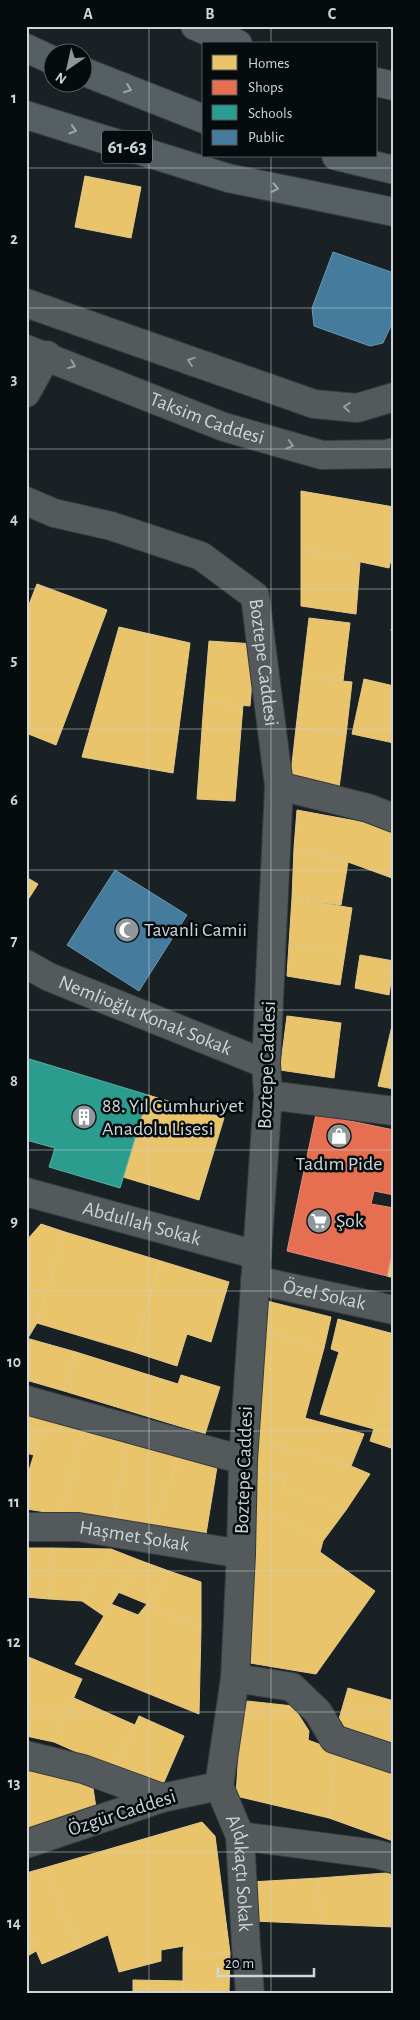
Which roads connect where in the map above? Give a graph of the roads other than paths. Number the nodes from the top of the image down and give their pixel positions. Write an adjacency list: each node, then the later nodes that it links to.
1 (195, 26): 2 (main road)
2 (233, 42)
3 (26, 48): 4 (main road)
4 (42, 55)
5 (92, 75): 9 (main road, 61-63, one-way to 9)
6 (378, 82): 7 (main road)
7 (394, 86)
8 (26, 115): 12 (main road, 61-63, one-way to 12)
9 (202, 118)
10 (344, 158): 11 (main road)
11 (394, 170)
12 (394, 212)
13 (26, 303): 16 (street, one-way to 13)
14 (37, 352): 15 (street); 17 (street, Taksim Caddesi, one-way to 17)
15 (26, 392)
16 (394, 397)
17 (394, 452)
18 (26, 501): 19 (street, Boztepe Caddesi)
19 (280, 786): 20 (street); 22 (street, Boztepe Caddesi)
20 (394, 818)
21 (34, 973): 22 (street, Nemlioğlu Konak Sokak)
22 (266, 1064): 23 (street, Boztepe Caddesi)
23 (268, 1095): 24 (street); 26 (street, Boztepe Caddesi)
24 (394, 1111)
25 (26, 1192): 26 (street, Abdullah Sokak)
26 (256, 1267): 27 (street, Özel Sokak); 29 (street, Boztepe Caddesi)
27 (394, 1310)
28 (26, 1400): 29 (street)
29 (243, 1460): 31 (street, Boztepe Caddesi)
30 (26, 1527): 31 (street, Haşmet Sokak)
31 (241, 1554): 32 (street, Boztepe Caddesi)
32 (235, 1678): 34 (street); 35 (street, Boztepe Caddesi)
33 (26, 1755): 36 (street)
34 (394, 1759)
35 (219, 1786): 36 (street, Özgür Caddesi); 37 (street, Aldıkaçtı Sokak)
36 (162, 1798): 38 (street, Özgür Caddesi)
37 (240, 1836): 39 (street); 40 (street, Aldıkaçtı Sokak)
38 (26, 1844)
39 (394, 1859)
40 (250, 1994)

